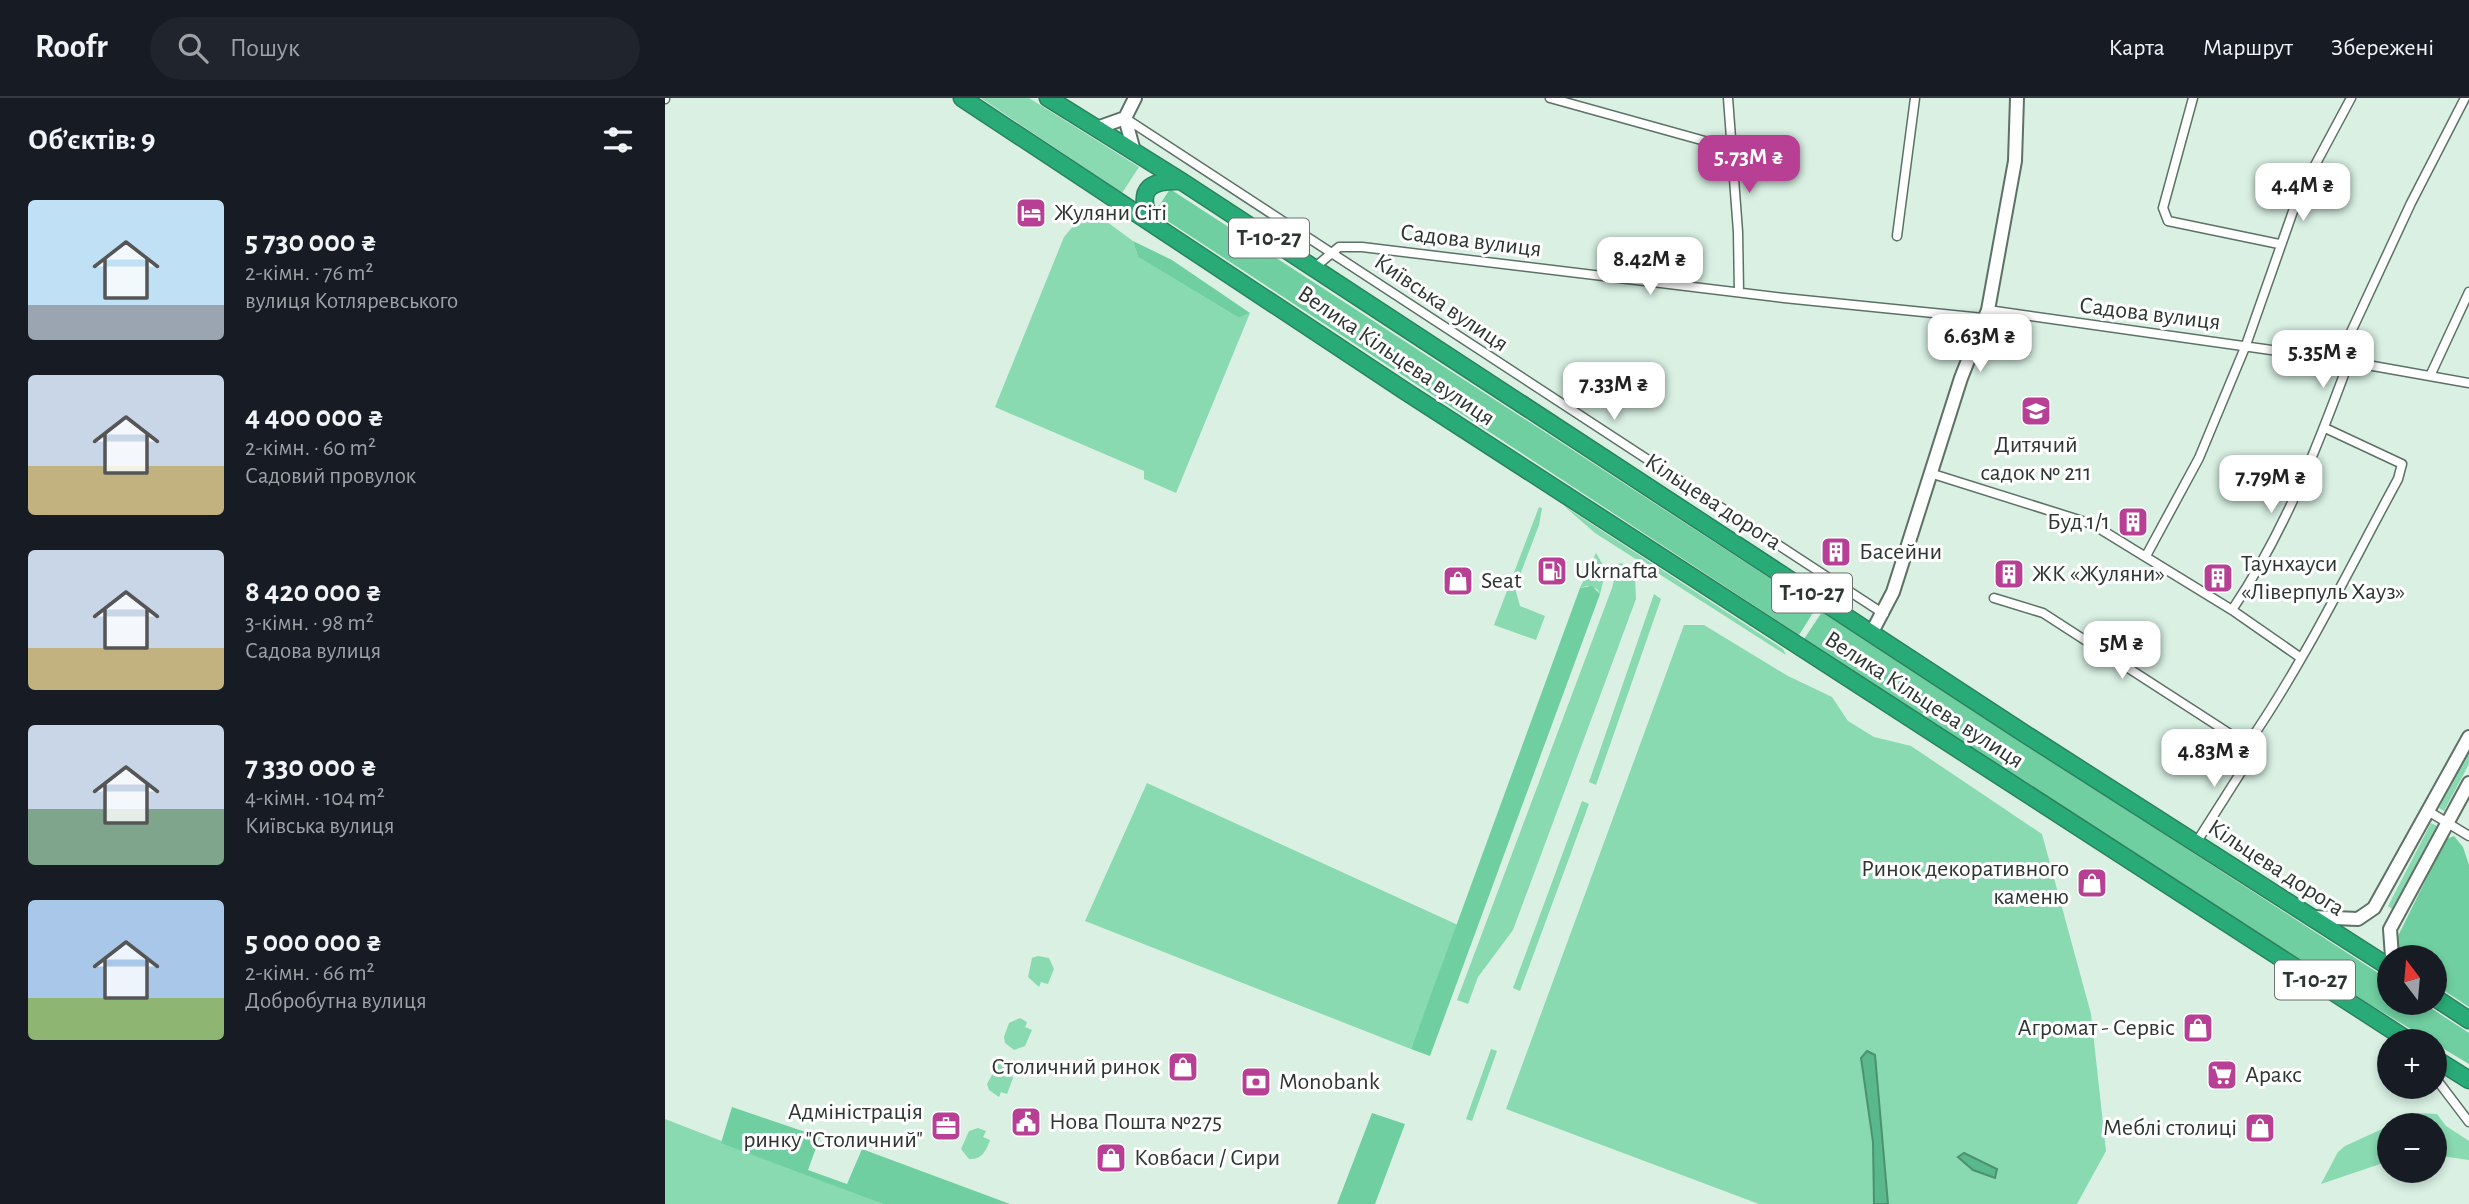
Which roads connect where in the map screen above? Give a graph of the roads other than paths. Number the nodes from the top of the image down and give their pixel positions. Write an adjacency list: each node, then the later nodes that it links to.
1 (962, 98): 16 (highway, Велика Кільцева вулиця / Т-10-27)
2 (1048, 98): 12 (highway, Кільцева дорога / Т-10-27)
3 (1135, 98): 11 (street)
4 (1550, 98): 13 (street)
5 (1728, 98): 13 (street)
6 (1915, 98): 17 (street)
7 (2017, 98): 23 (street)
8 (2193, 98): 18 (street)
9 (2351, 98): 18 (street)
10 (2465, 98): 25 (street)
11 (1125, 118): 12 (street); 14 (street); 19 (street)
12 (1097, 128): 14 (highway, Кільцева дорога / Т-10-27)
13 (1730, 148): 21 (street)
14 (1134, 151): 15 (highway, Кільцева дорога / Т-10-27)
15 (1181, 181): 16 (highway); 20 (highway, Кільцева дорога / Т-10-27)
16 (1150, 220): 49 (highway, Велика Кільцева вулиця / Т-10-27)
17 (1897, 236)
18 (2279, 244): 24 (street)
19 (1330, 252): 20 (street); 21 (street, Садова вулиця); 34 (street, Київська вулиця)
20 (1314, 268): 35 (highway, Кільцева дорога / Т-10-27)
21 (1739, 292): 23 (street, Садова вулиця)
22 (2469, 292): 27 (street)
23 (1986, 314): 24 (street, Садова вулиця); 30 (street)
24 (2246, 345): 25 (street, Садова вулиця); 31 (street)
25 (2338, 360): 29 (street, Садова вулиця)
26 (2373, 366): 27 (street)
27 (2430, 376): 28 (street)
28 (2469, 383)
29 (2325, 428): 33 (street); 36 (street)
30 (1933, 474): 31 (street); 34 (street)
31 (2146, 556): 33 (street)
32 (1994, 597): 38 (street)
33 (2232, 610): 36 (street)
34 (1884, 614): 35 (street)
35 (1872, 632): 43 (highway, Кільцева дорога / Т-10-27)
36 (2301, 658): 38 (street)
37 (2469, 737): 40 (street)
38 (2247, 745): 43 (street)
39 (2469, 783): 41 (street)
40 (2428, 811): 41 (street); 44 (street)
41 (2448, 823): 42 (street); 45 (street)
42 (2469, 836)
43 (2196, 843): 44 (highway, Кільцева дорога / Т-10-27)
44 (2310, 916): 46 (highway, Кільцева дорога / Т-10-27)
45 (2391, 945)
46 (2377, 959)
47 (2447, 1006): 48 (highway)
48 (2469, 1020)
49 (2390, 1029)
50 (2447, 1066): 51 (highway)
51 (2469, 1080)
52 (2447, 1093): 53 (street)
53 (2469, 1122)

